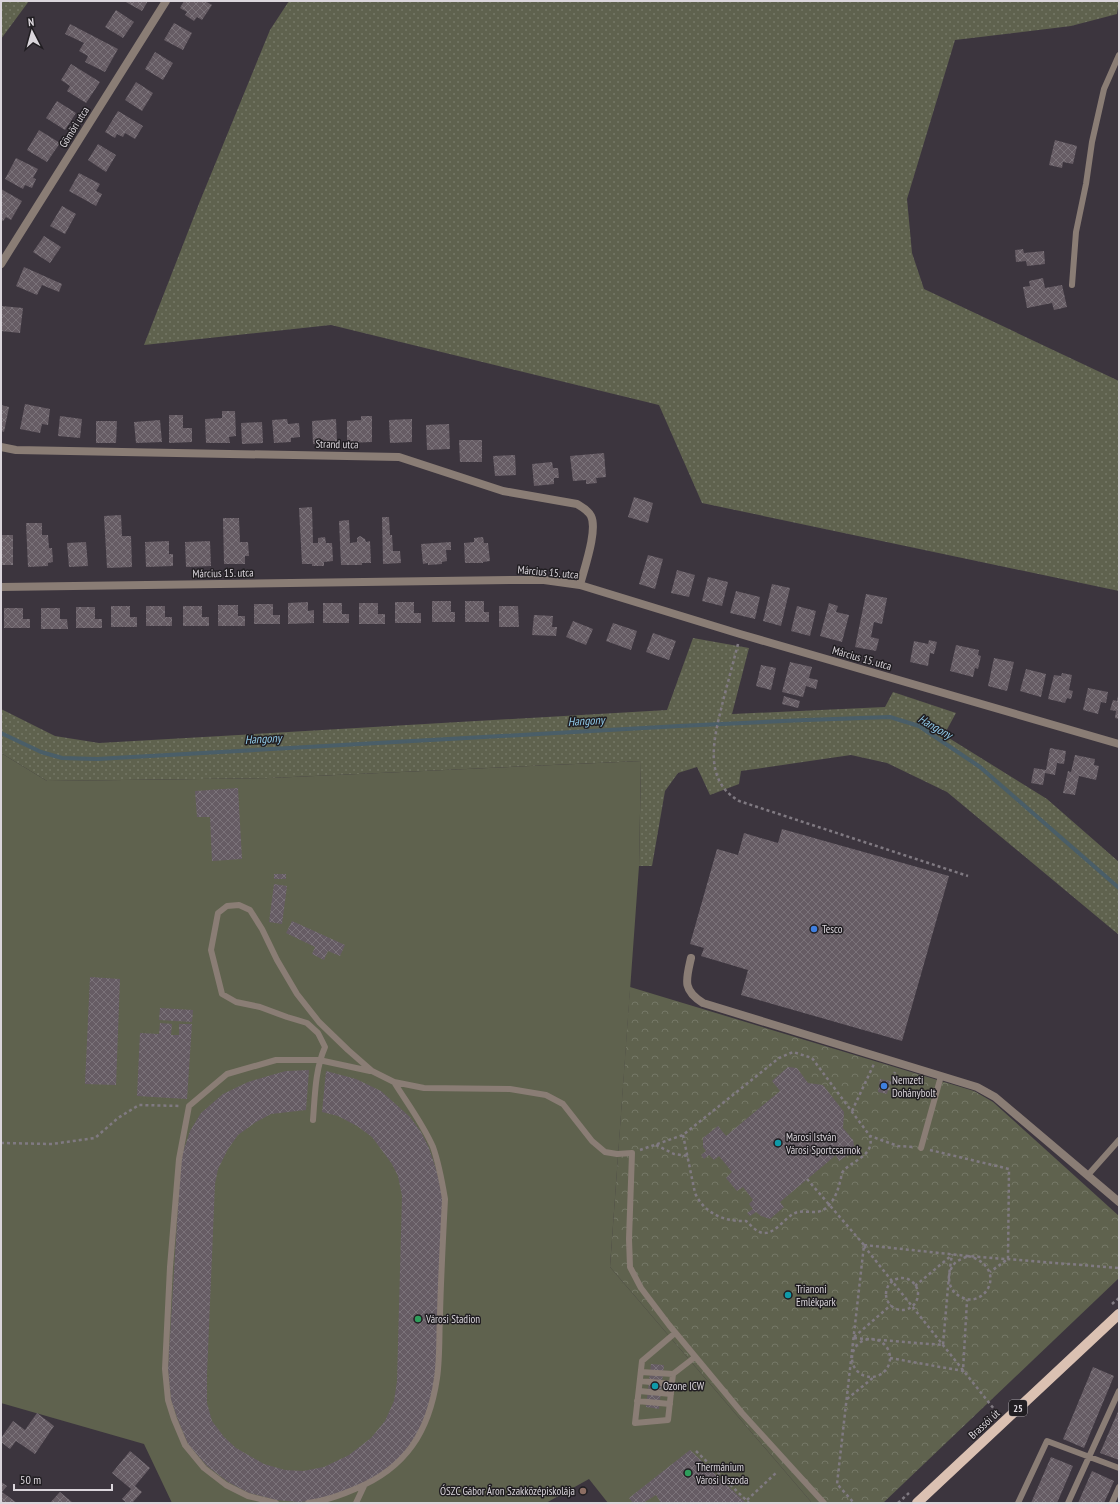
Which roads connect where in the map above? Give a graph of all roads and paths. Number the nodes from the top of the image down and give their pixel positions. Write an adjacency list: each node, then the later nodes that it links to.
1 (166, 1): 3 (street, Gömöri utca)
2 (1119, 55): 4 (lane)
3 (1, 264)
4 (1072, 285)
5 (1, 447): 6 (street, Strand utca)
6 (580, 585): 7 (street, Március 15. utca); 8 (street, Március 15. utca)
7 (1, 587)
8 (740, 634): 9 (street, Március 15. utca); 10 (path)
9 (1119, 744)
10 (968, 876)
11 (691, 958): 12 (street)
12 (878, 1057): 14 (street); 20 (path)
13 (319, 1060): 15 (lane); 15 (lane); 19 (lane); 21 (lane)
14 (898, 1063): 16 (street); 18 (path)
15 (372, 1071): 17 (lane)
16 (941, 1076): 27 (lane); 30 (street)
17 (394, 1082): 28 (lane); 71 (lane)
18 (888, 1090)
19 (189, 1106): 25 (path); 74 (lane)
20 (852, 1110): 22 (path); 23 (path)
21 (313, 1120)
22 (684, 1135): 26 (path); 29 (path)
23 (870, 1136): 27 (path); 33 (path)
24 (1119, 1140): 30 (lane)
25 (1, 1143)
26 (655, 1144): 28 (path); 29 (path)
27 (921, 1148): 37 (path)
28 (632, 1153): 47 (lane)
29 (688, 1156): 33 (path)
30 (1088, 1175): 32 (street)
31 (807, 1179): 33 (path)
32 (1119, 1202)
33 (830, 1205): 34 (path)
34 (864, 1245): 35 (path); 41 (path); 48 (path)
35 (952, 1254): 36 (path); 40 (path); 42 (path)
36 (968, 1256): 37 (path); 39 (path); 40 (path)
37 (1008, 1259): 38 (path); 39 (path)
38 (1119, 1268)
39 (990, 1272): 43 (path)
40 (949, 1274): 43 (path); 50 (path)
41 (893, 1282): 42 (path); 44 (path); 45 (path)
42 (915, 1286): 45 (path)
43 (967, 1300): 54 (path)
44 (891, 1305): 45 (path); 48 (path)
45 (912, 1306): 50 (path)
46 (1119, 1314): 79 (main road, Brassói út / 25)
47 (675, 1333): 52 (lane); 55 (lane)
48 (854, 1338): 49 (path); 51 (path)
49 (872, 1338): 50 (path); 51 (path); 53 (path)
50 (943, 1345): 54 (path)
51 (852, 1354): 57 (path); 63 (path)
52 (695, 1357): 56 (lane); 77 (lane)
53 (890, 1358): 54 (path); 57 (path)
54 (963, 1371): 66 (path)
55 (641, 1372): 56 (lane); 58 (lane)
56 (673, 1374): 59 (lane)
57 (875, 1376): 63 (path)
58 (640, 1381): 59 (lane); 60 (lane)
59 (672, 1384): 62 (lane)
60 (638, 1390): 62 (lane); 64 (lane)
61 (1119, 1391): 68 (lane)
62 (671, 1394): 65 (lane)
63 (847, 1399): 78 (path)
64 (637, 1400): 65 (lane); 65 (lane)
65 (670, 1404)
66 (999, 1414)
67 (696, 1451): 73 (path)
68 (1090, 1458): 69 (lane); 80 (lane); 81 (lane)
69 (1119, 1468)
70 (778, 1472): 73 (path)
71 (364, 1486): 75 (lane); 76 (lane)
72 (1119, 1487): 82 (lane)
73 (748, 1502)
74 (276, 1503)
75 (308, 1503)
76 (356, 1503)
77 (824, 1503)
78 (854, 1503)
79 (917, 1503)
80 (1018, 1503)
81 (1068, 1503)
82 (1112, 1503)

